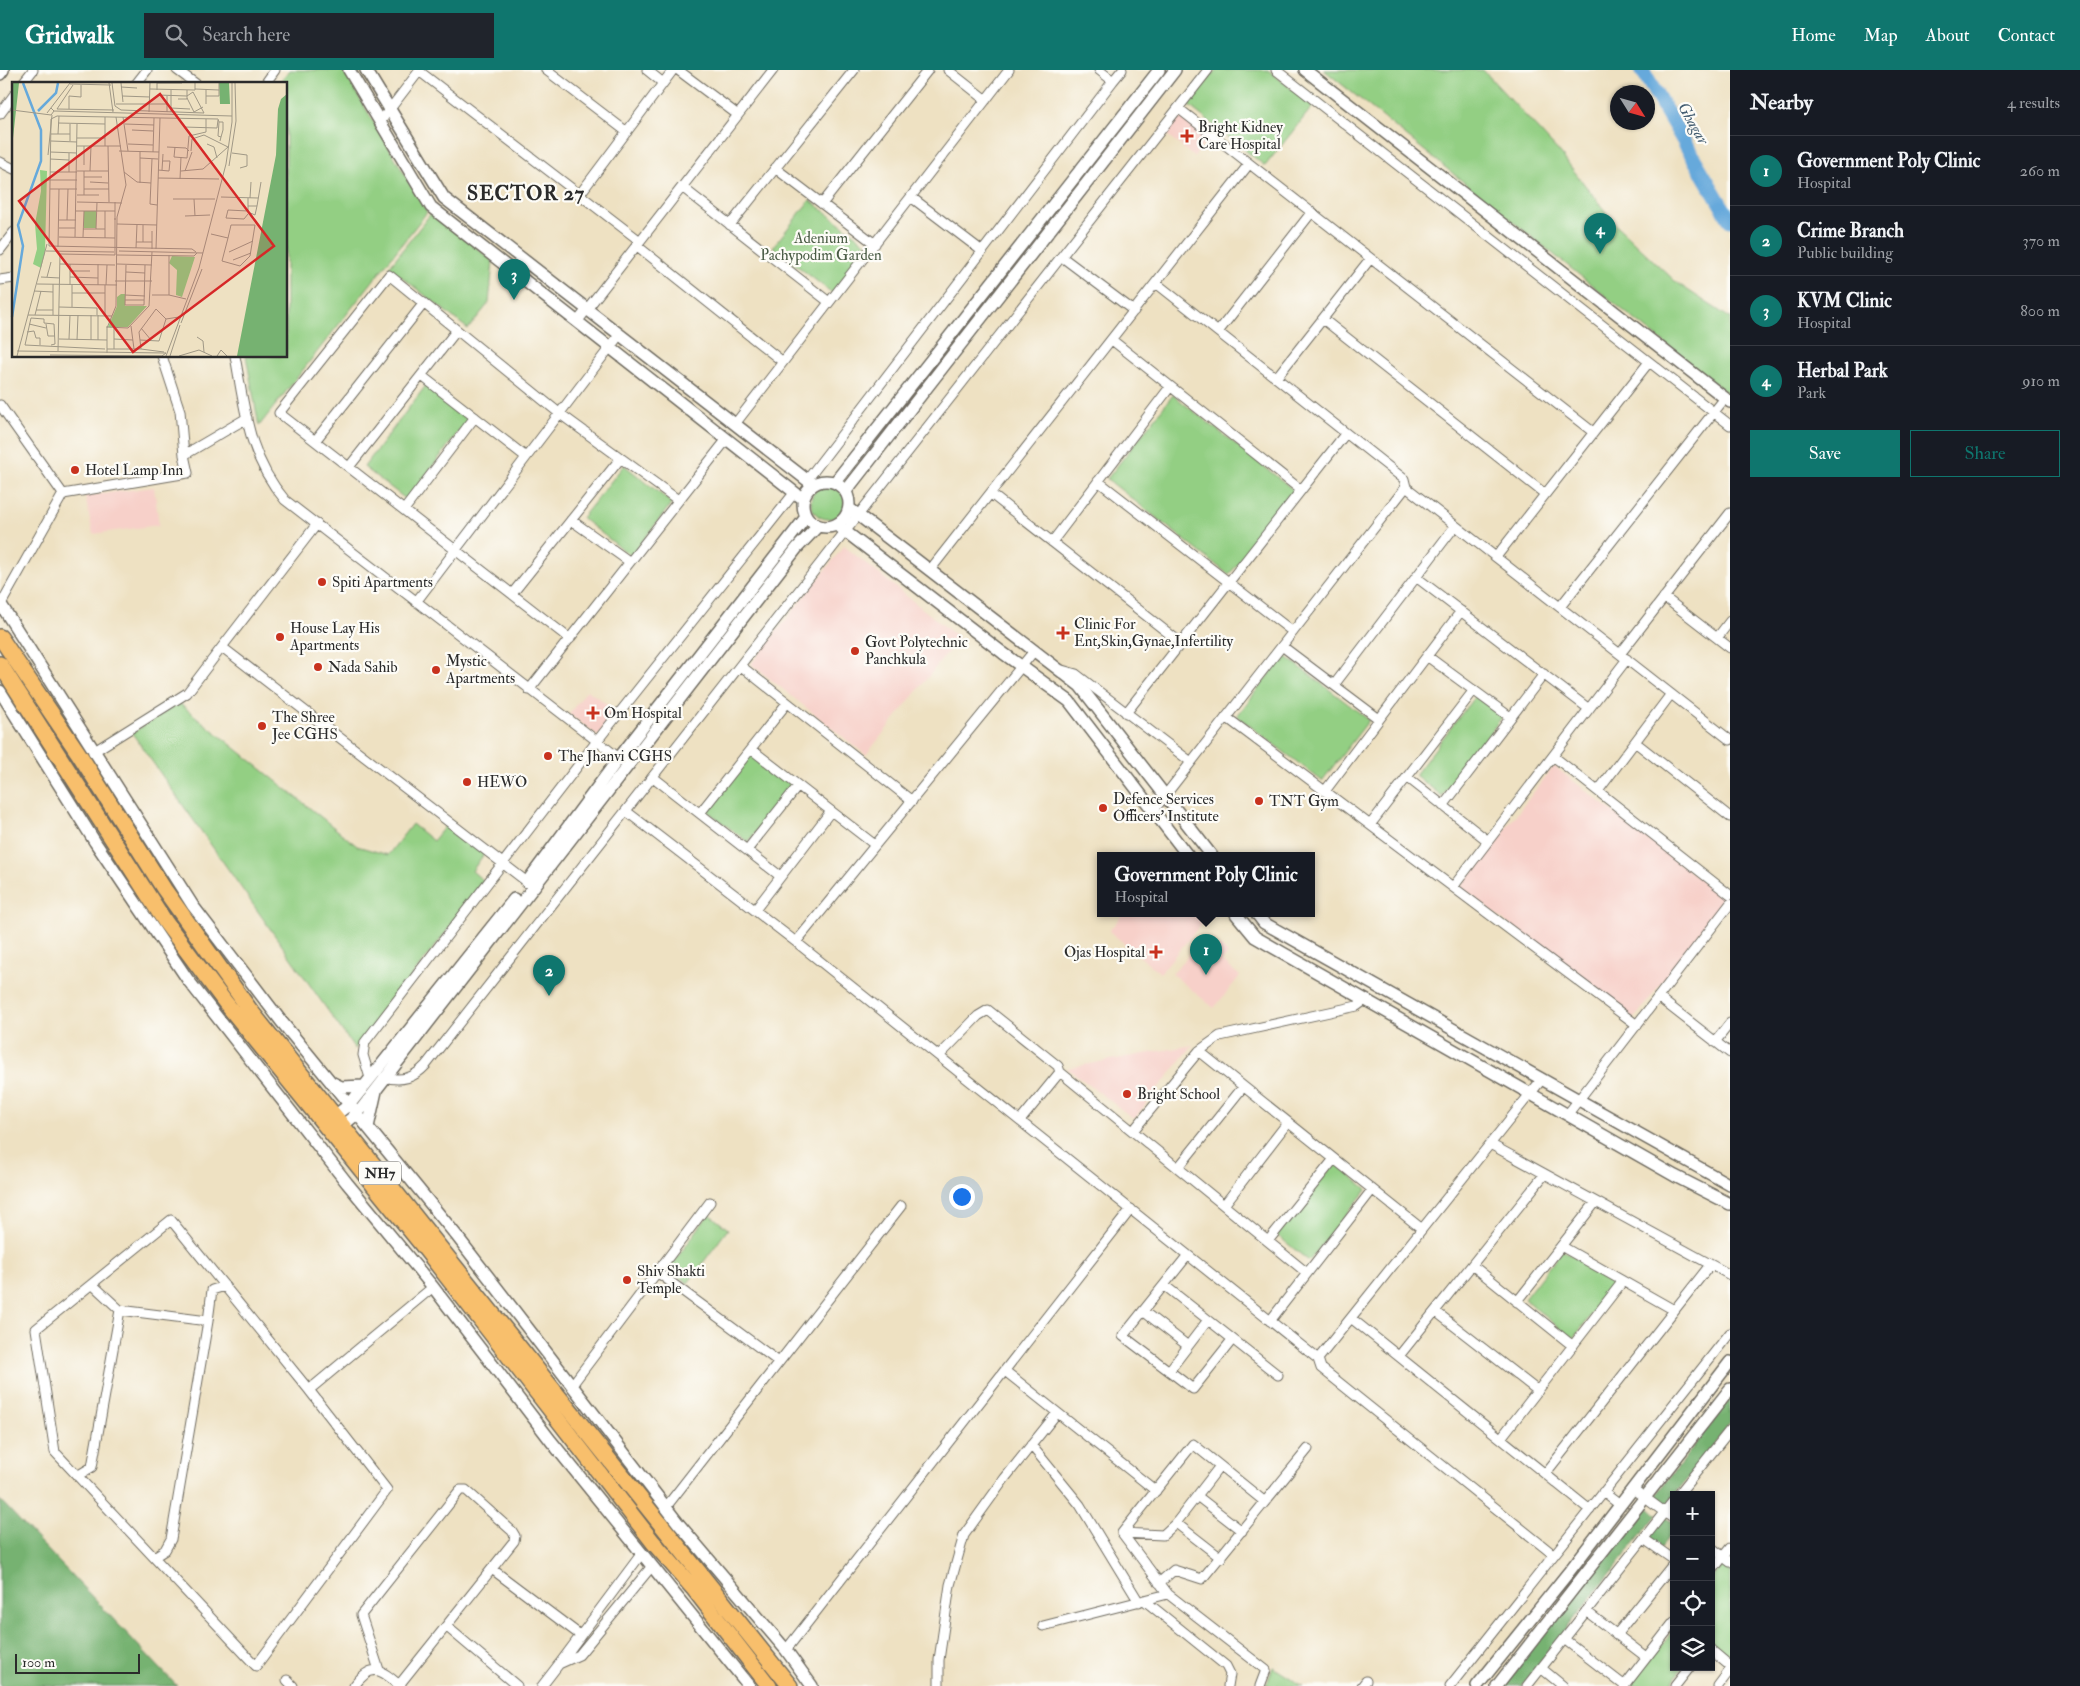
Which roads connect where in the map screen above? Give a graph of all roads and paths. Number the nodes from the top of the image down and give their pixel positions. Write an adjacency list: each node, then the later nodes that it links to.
1 (3, 70): 26 (street)
2 (33, 70): 29 (street)
3 (147, 70): 30 (street)
4 (177, 70): 31 (street)
5 (275, 70): 32 (street)
6 (349, 70): 40 (street)
7 (366, 70): 37 (street)
8 (420, 70): 37 (street); 47 (street)
9 (546, 70): 41 (street)
10 (647, 70): 33 (street)
11 (673, 70): 33 (street)
12 (678, 70): 39 (street)
13 (772, 70): 39 (street)
14 (854, 70): 45 (street)
15 (928, 70): 49 (street)
16 (948, 70): 35 (street)
17 (1009, 70): 35 (street)
18 (1100, 70): 27 (street)
19 (1122, 70): 27 (street)
20 (1159, 70): 96 (street)
21 (1175, 70): 99 (street)
22 (1198, 70): 28 (street)
23 (1208, 70): 28 (street)
24 (1276, 70): 74 (street)
25 (1305, 70): 78 (street)
26 (0, 74)
27 (1113, 81): 56 (street)
28 (1200, 81): 36 (street)
29 (24, 82)
30 (138, 82)
31 (193, 82)
32 (266, 82)
33 (664, 83): 41 (street)
34 (12, 98): 38 (street)
35 (986, 100): 48 (street)
36 (1178, 108): 43 (street); 57 (street)
37 (391, 110): 40 (street); 62 (street)
38 (0, 114)
39 (738, 114): 46 (street)
40 (380, 122): 65 (street)
41 (626, 132): 47 (street)
42 (0, 162): 44 (street)
43 (1249, 164): 50 (street); 59 (street)
44 (12, 168)
45 (775, 168): 49 (street); 51 (street)
46 (682, 187): 51 (street); 53 (street)
47 (580, 194): 53 (street)
48 (911, 197): 54 (street); 56 (street)
49 (822, 204): 54 (street)
50 (1311, 213): 58 (street); 67 (street)
51 (730, 225): 60 (street)
52 (12, 235): 55 (street)
53 (638, 243): 62 (street); 73 (street)
54 (875, 244): 60 (street)
55 (0, 250)
56 (982, 251): 95 (street)
57 (1062, 257): 63 (street); 106 (street)
58 (1370, 258): 64 (street); 86 (street)
59 (1156, 283): 63 (street); 67 (street)
60 (829, 302): 73 (street)
61 (424, 303): 66 (street); 89 (street); 89 (street)
62 (587, 309): 65 (street); 68 (street)
63 (1134, 311): 69 (street)
64 (1323, 319): 76 (street); 102 (street)
65 (577, 322): 70 (street)
66 (457, 330): 75 (street); 81 (street)
67 (1218, 332): 76 (street)
68 (620, 334): 70 (street); 84 (street)
69 (1112, 340): 77 (street); 101 (street)
70 (610, 347): 81 (street); 88 (street)
71 (163, 358): 90 (street)
72 (235, 358): 83 (street)
73 (783, 362): 84 (street)
74 (1649, 362): 80 (street); 86 (street)
75 (422, 376): 82 (street); 93 (street)
76 (1276, 378): 87 (street)
77 (1170, 387): 94 (street); 98 (street)
78 (1727, 400): 80 (street)
79 (0, 405): 100 (street)
80 (1714, 412): 85 (street); 125 (street)
81 (560, 413): 91 (street); 92 (street)
82 (475, 417): 91 (street); 105 (street)
83 (247, 418): 90 (street); 110 (street)
84 (735, 424): 95 (street)
85 (1730, 425)
86 (1593, 432): 102 (street)
87 (1346, 433): 97 (street); 98 (street)
88 (727, 439): 103 (street); 104 (street)
89 (314, 441): 93 (street)
90 (184, 455): 100 (street)
91 (526, 457): 115 (street)
92 (620, 459): 104 (street); 109 (street)
93 (349, 468): 105 (street)
94 (1098, 481): 114 (street); 120 (street)
95 (810, 482): 96 (street); 103 (street)
96 (835, 482): 99 (street)
97 (1406, 487): 112 (street); 128 (street)
98 (1301, 490): 120 (street)
99 (846, 491): 106 (street)
100 (63, 494): 124 (street)
101 (991, 494): 114 (street); 118 (street)
102 (1545, 494): 116 (street)
103 (799, 496): 108 (street); 156 (street)
104 (678, 500): 117 (street)
105 (404, 510): 115 (street)
106 (854, 512): 113 (street); 118 (street)
107 (1730, 514): 122 (street)
108 (806, 517): 111 (street); 161 (street)
109 (571, 520): 117 (street); 121 (street)
110 (317, 524): 123 (street); 134 (street)
111 (818, 526): 113 (street); 161 (street)
112 (1455, 526): 116 (street); 119 (street)
113 (842, 528): 140 (street); 141 (street)
114 (1052, 542): 132 (street)
115 (456, 550): 121 (street); 123 (street)
116 (1496, 557): 125 (street)
117 (630, 562): 131 (street)
118 (930, 570): 136 (street)
119 (1416, 577): 126 (street); 144 (street)
120 (1228, 583): 128 (street); 132 (street)
121 (512, 594): 131 (street)
122 (1664, 597): 130 (street); 138 (street)
123 (416, 602): 145 (street)
124 (0, 603): 159 (street)
125 (1560, 607): 138 (street)
126 (1461, 611): 137 (street); 143 (street)
127 (1730, 620): 130 (street)
128 (1292, 632): 133 (street)
129 (0, 637): 212 (highway, NH7)
130 (1717, 638): 135 (street)
131 (570, 639): 145 (street)
132 (1181, 642): 151 (street)
133 (1282, 646): 144 (street); 152 (street)
134 (222, 648): 159 (street); 182 (street)
135 (1730, 648)
136 (1034, 651): 141 (street); 142 (street)
137 (1427, 656): 146 (street); 154 (street)
138 (1623, 657): 148 (street); 150 (street)
139 (0, 664): 212 (highway, NH7)
140 (741, 666): 149 (street); 163 (street)
141 (1022, 667): 169 (street); 173 (street)
142 (1056, 668): 151 (street); 168 (street)
143 (1544, 674): 150 (street); 153 (street)
144 (1334, 685): 154 (street)
145 (530, 690): 156 (street)
146 (1474, 690): 153 (street); 164 (street)
147 (0, 691): 240 (street)
148 (1671, 694): 155 (street); 157 (street)
149 (787, 702): 158 (street); 169 (street)
150 (1589, 709): 160 (street)
151 (1126, 712): 162 (street)
152 (1226, 717): 162 (street); 166 (street)
153 (1510, 717): 170 (street)
154 (1379, 719): 166 (street)
155 (1730, 740)
156 (597, 741): 161 (street); 182 (street)
157 (1635, 742): 167 (street); 175 (street)
158 (750, 749): 165 (street); 174 (street)
159 (93, 752): 202 (street)
160 (1553, 756): 167 (street); 177 (street)
161 (623, 762): 184 (street)
162 (1191, 762): 168 (street)
163 (653, 777): 171 (street); 174 (street)
164 (1406, 777): 170 (street); 176 (street)
165 (798, 786): 172 (street); 179 (street)
166 (1325, 791): 176 (street)
167 (1598, 791): 186 (street)
168 (1165, 795): 173 (street); 181 (street)
169 (912, 801): 178 (street)
170 (1443, 806): 177 (street)
171 (626, 811): 188 (street); 203 (street)
172 (831, 811): 178 (street); 183 (street)
173 (1153, 811): 180 (street)
174 (700, 813): 179 (street)
175 (1730, 817)
176 (1370, 825): 185 (street)
177 (1488, 841): 185 (street)
178 (875, 845): 191 (street)
179 (747, 850): 183 (street)
180 (1185, 852)
181 (1209, 852)
182 (502, 864): 184 (street); 203 (street)
183 (780, 876): 188 (street)
184 (530, 885): 203 (street)
185 (1453, 887): 195 (street)
186 (1730, 895)
187 (1730, 904): 192 (street)
188 (755, 910): 191 (street)
189 (1238, 917): 193 (street)
190 (1259, 917): 201 (street)
191 (796, 942): 199 (street)
192 (1658, 997): 195 (street); 196 (street)
193 (1365, 1000): 197 (street); 205 (street)
194 (1730, 1023): 196 (street)
195 (1637, 1025): 206 (street)
196 (1715, 1042): 198 (street)
197 (1198, 1051): 204 (street); 214 (street)
198 (1730, 1053)
199 (939, 1056): 200 (street); 210 (street)
200 (1060, 1072): 210 (street); 214 (street)
201 (1542, 1079): 205 (street); 206 (street)
202 (330, 1081): 203 (street); 207 (street)
203 (374, 1082): 207 (street); 208 (street); 213 (street)
204 (1243, 1087): 211 (street); 217 (street)
205 (1530, 1094): 209 (street); 215 (street)
206 (1578, 1099): 209 (street); 219 (street)
207 (350, 1104): 208 (street); 212 (street)
208 (358, 1113): 212 (street); 213 (street)
209 (1567, 1115): 223 (street)
210 (1020, 1121): 226 (street)
211 (1288, 1122): 216 (street); 224 (street)
212 (333, 1125): 326 (highway, NH7); 327 (highway, NH7)
213 (368, 1126): 261 (street)
214 (1133, 1131): 217 (street)
215 (1490, 1144): 218 (street); 227 (street)
216 (1334, 1159): 220 (street); 228 (street)
217 (1178, 1168): 224 (street)
218 (1544, 1175): 222 (street); 231 (street)
219 (1730, 1185)
220 (1372, 1190): 227 (street); 234 (street)
221 (710, 1202): 233 (street)
222 (1595, 1203): 229 (street); 232 (street)
223 (1730, 1204)
224 (1224, 1205): 228 (street)
225 (901, 1206): 256 (street)
226 (1131, 1209): 230 (street); 259 (street)
227 (1422, 1229): 246 (street)
228 (1268, 1241): 234 (street)
229 (1561, 1246): 236 (street); 241 (street)
230 (1188, 1255): 238 (street); 249 (street)
231 (1472, 1265): 241 (street); 245 (street)
232 (1710, 1265): 235 (street); 243 (street)
233 (657, 1272): 256 (street); 261 (street)
234 (1307, 1273): 249 (street)
235 (1730, 1274)
236 (1622, 1282): 243 (street); 253 (street)
237 (92, 1284): 239 (street); 242 (street); 272 (street)
238 (1164, 1285): 244 (street); 247 (street)
239 (225, 1286): 248 (street); 263 (street)
240 (433, 1287): 263 (street); 292 (street)
241 (1518, 1302): 253 (street)
242 (120, 1310): 248 (street); 272 (street)
243 (1674, 1310): 271 (street)
244 (1143, 1311): 252 (street); 258 (street)
245 (1435, 1311): 254 (street); 264 (street)
246 (1351, 1318): 254 (street); 255 (street)
247 (1208, 1320): 251 (street); 252 (street)
248 (208, 1321): 294 (street)
249 (1270, 1321): 255 (street)
250 (1730, 1333): 276 (street)
251 (1232, 1340): 258 (street); 260 (street)
252 (1188, 1346): 258 (street)
253 (1573, 1346): 264 (street)
254 (1399, 1356): 267 (street)
255 (1318, 1359): 293 (street)
256 (779, 1362): 282 (street)
257 (1730, 1362): 273 (street)
258 (1169, 1371)
259 (1005, 1372): 265 (street); 312 (street)
260 (1278, 1375)
261 (572, 1385): 282 (street)
262 (1730, 1389): 278 (street)
263 (309, 1390): 294 (street)
264 (1538, 1390): 267 (street)
265 (1057, 1413): 268 (street); 274 (street)
266 (1730, 1430): 275 (street)
267 (1501, 1438): 271 (street)
268 (1031, 1445): 304 (street); 329 (street)
269 (1308, 1449): 279 (street)
270 (1220, 1466): 274 (street); 277 (street); 279 (street)
271 (1545, 1474): 283 (street)
272 (77, 1476): 294 (street)
273 (1633, 1489): 278 (street); 280 (street)
274 (1156, 1490): 288 (street)
275 (1681, 1491)
276 (1604, 1492): 280 (street); 283 (street)
277 (1197, 1496): 286 (street); 287 (street)
278 (1645, 1499): 284 (street); 334 (street)
279 (1266, 1502): 287 (street)
280 (1620, 1505): 333 (street)
281 (1670, 1505): 284 (street)
282 (666, 1507): 312 (street)
283 (1590, 1510): 293 (street)
284 (1664, 1512): 285 (street); 289 (street)
285 (1670, 1516)
286 (1176, 1523): 288 (street); 295 (street)
287 (1242, 1531): 295 (street)
288 (1122, 1533): 302 (street)
289 (1644, 1539): 296 (street); 305 (street)
290 (1730, 1548): 297 (street)
291 (1715, 1550): 297 (street)
292 (642, 1554): 298 (street); 309 (street)
293 (1554, 1555): 332 (street)
294 (154, 1557)
295 (1221, 1558): 302 (street)
296 (1670, 1559)
297 (1727, 1559): 301 (street)
298 (652, 1566): 315 (street); 325 (street)
299 (1670, 1567): 310 (street)
300 (492, 1569): 306 (street); 309 (street); 318 (street)
301 (1715, 1569)
302 (1159, 1583): 303 (street)
303 (1168, 1594): 304 (street); 331 (street)
304 (1141, 1601): 307 (street); 330 (street)
305 (1586, 1611): 310 (street); 311 (street)
306 (446, 1626): 321 (street); 323 (street)
307 (1044, 1626)
308 (1671, 1626): 314 (street)
309 (580, 1635): 315 (street)
310 (1616, 1635): 314 (street)
311 (1564, 1639): 317 (street); 337 (street)
312 (786, 1650): 328 (street)
313 (1715, 1653): 316 (street)
314 (1646, 1657): 337 (street)
315 (559, 1664): 324 (street)
316 (1730, 1666)
317 (1541, 1668): 335 (street); 336 (street)
318 (380, 1670): 321 (street); 322 (street)
319 (1730, 1670): 339 (street)
320 (1687, 1671): 338 (street)
321 (400, 1685)
322 (354, 1686)
323 (517, 1686)
324 (542, 1686)
325 (749, 1686)
326 (769, 1686)
327 (790, 1686)
328 (812, 1686)
329 (939, 1686)
330 (1228, 1686)
331 (1260, 1686)
332 (1450, 1686)
333 (1477, 1686)
334 (1497, 1686)
335 (1526, 1686)
336 (1563, 1686)
337 (1625, 1686)
338 (1675, 1686)
339 (1718, 1686)

